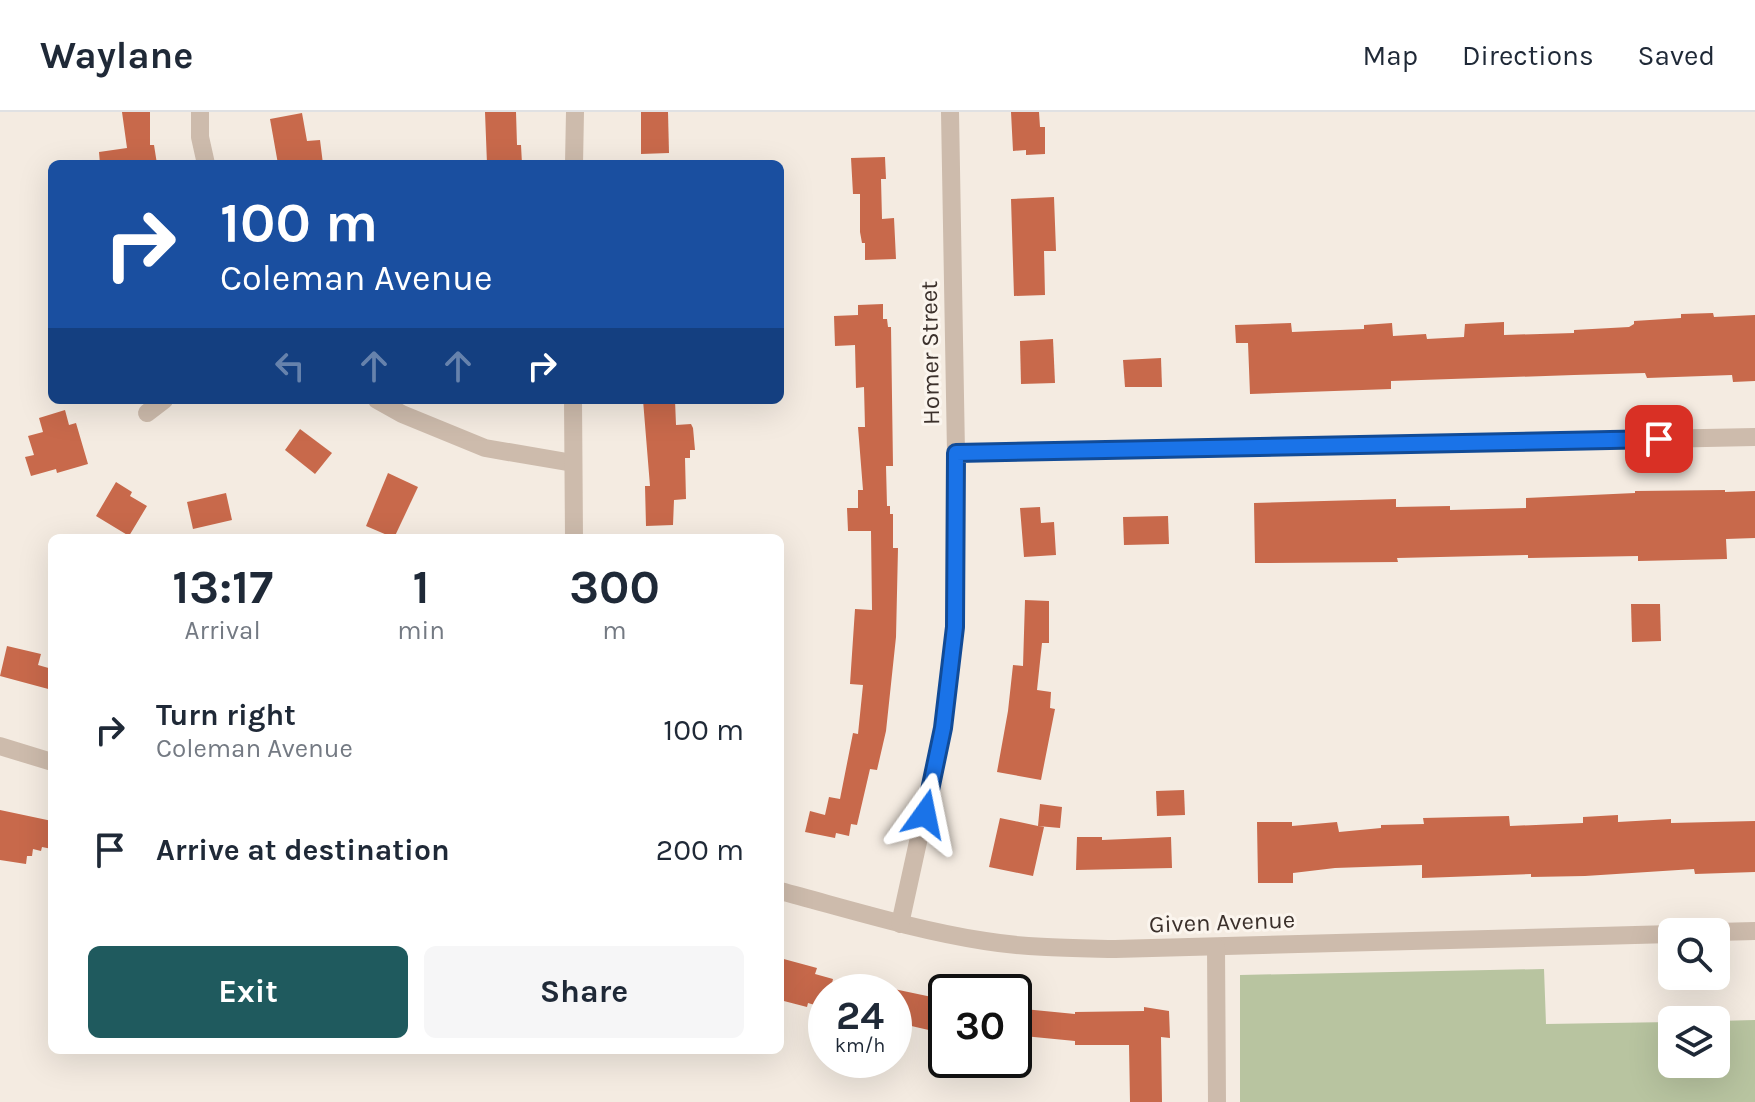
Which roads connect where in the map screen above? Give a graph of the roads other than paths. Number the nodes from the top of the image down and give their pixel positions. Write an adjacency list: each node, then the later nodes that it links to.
1 (200, 112): 4 (street)
2 (575, 112): 5 (street)
3 (950, 112): 11 (street, Homer Street)
4 (205, 160)
5 (574, 160)
6 (159, 404): 9 (street)
7 (384, 404): 12 (street)
8 (573, 404): 12 (street)
9 (147, 413)
10 (1755, 437): 11 (street)
11 (956, 453): 17 (street, Homer Street)
12 (573, 463): 13 (street)
13 (574, 534)
14 (0, 746): 15 (street)
15 (48, 761)
16 (784, 892): 17 (street, Given Avenue)
17 (900, 924): 21 (street, Given Avenue)
18 (1755, 931): 19 (street)
19 (1730, 932)
20 (1658, 934): 21 (street, Given Avenue)
21 (1216, 947): 22 (street)
22 (1217, 1102)

